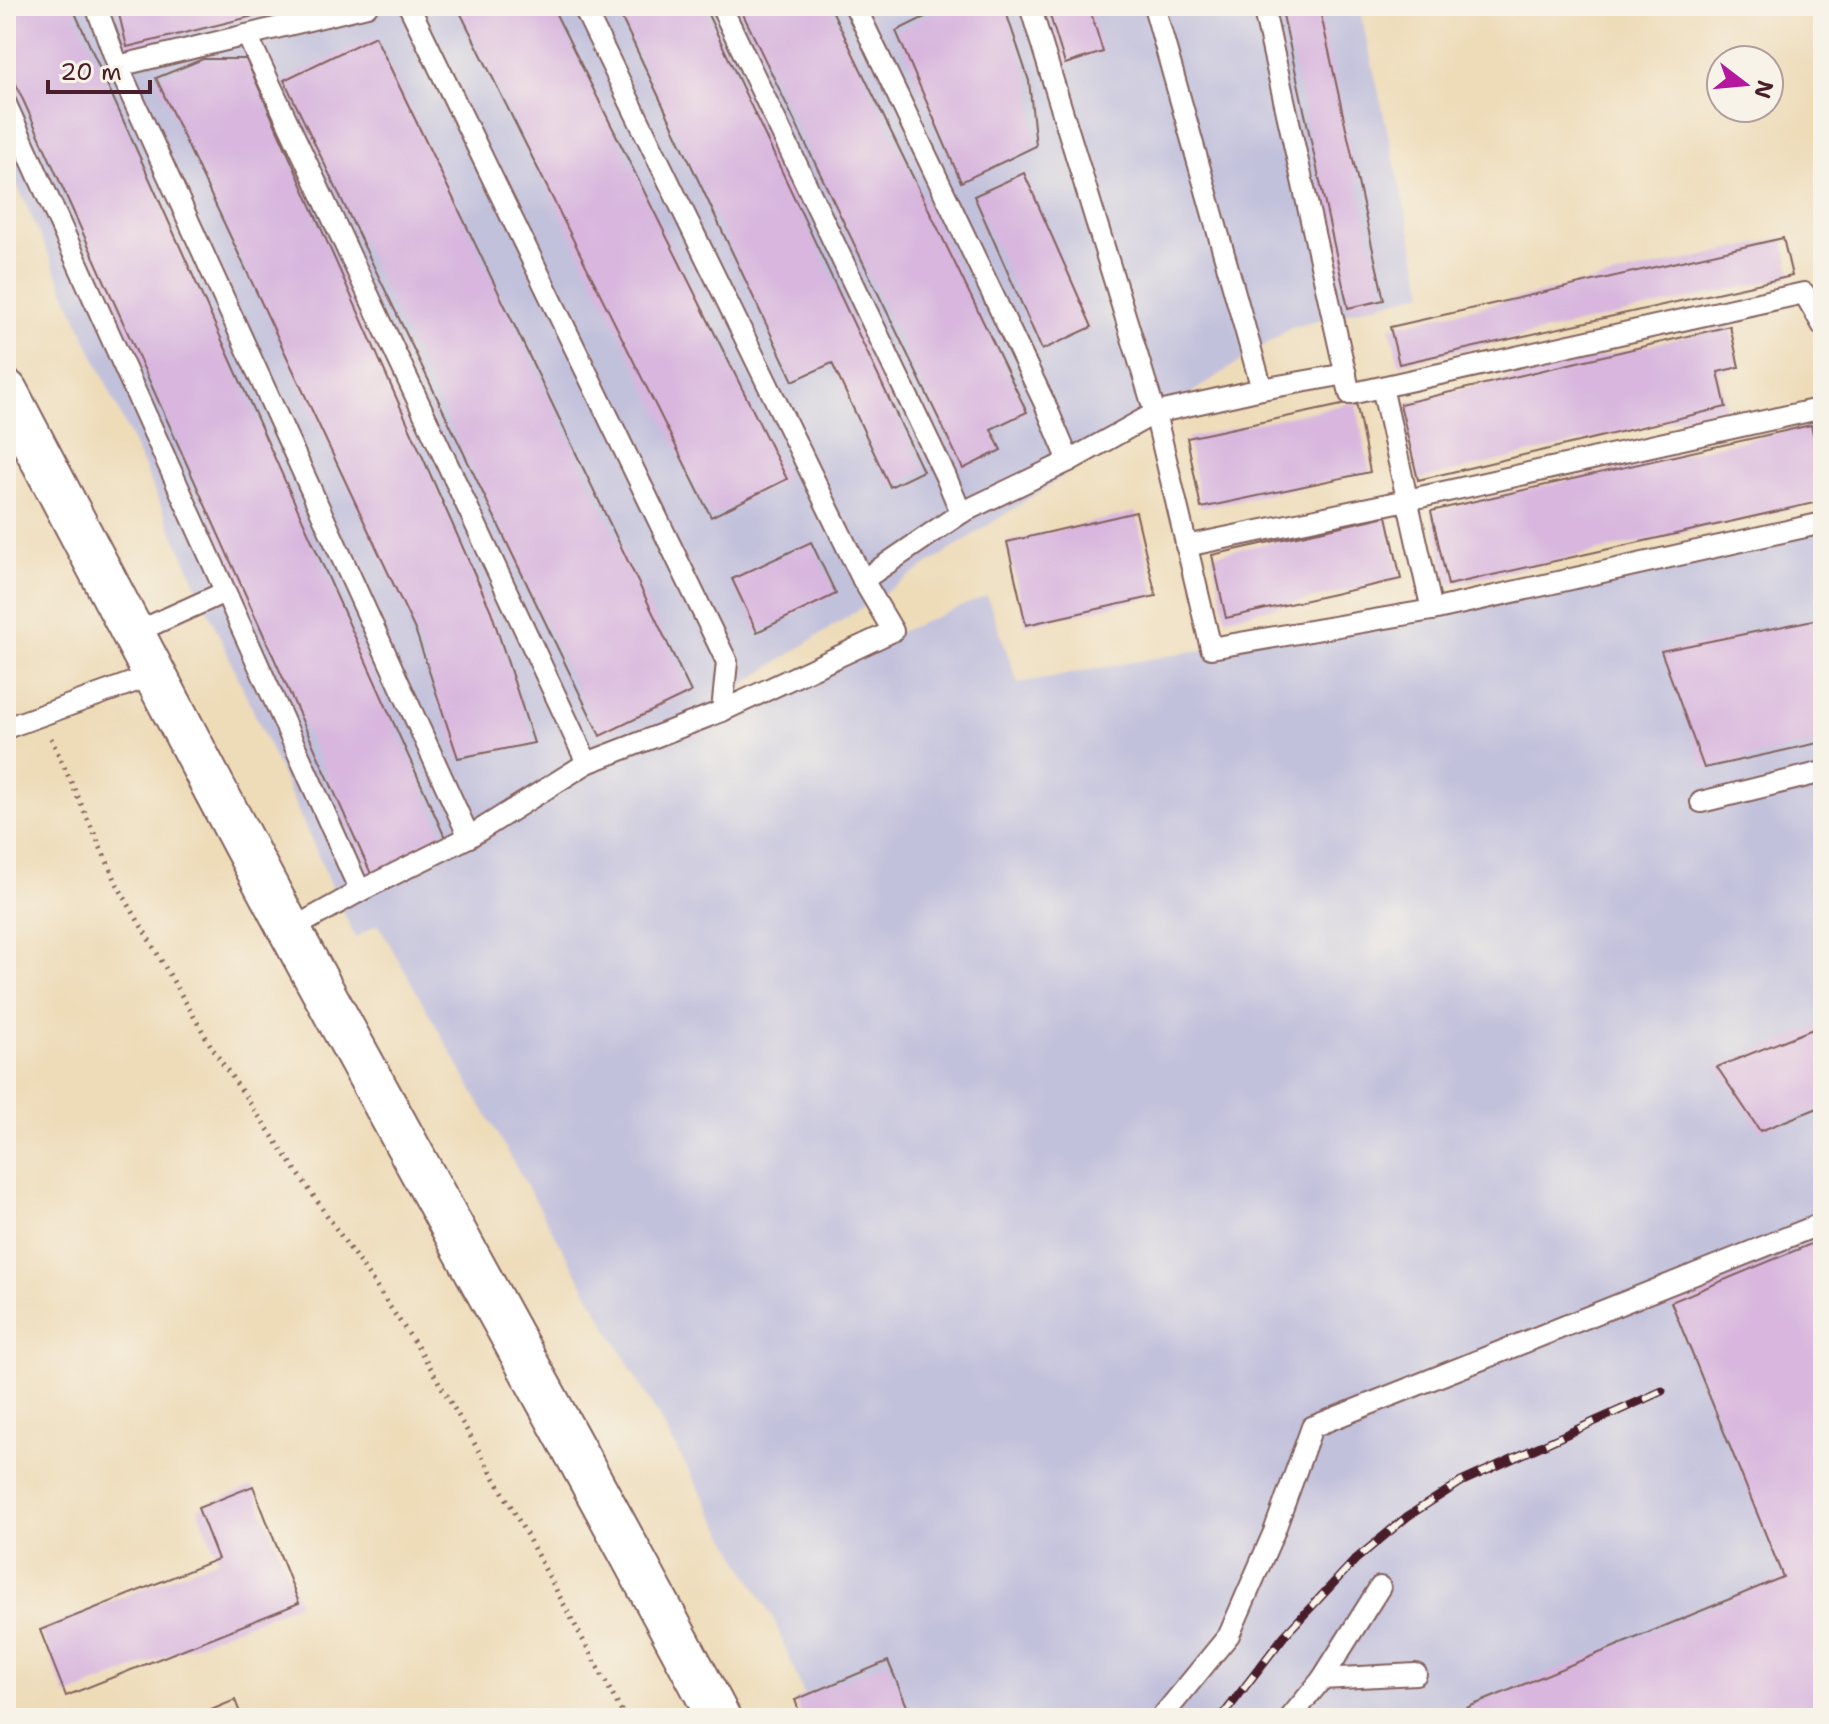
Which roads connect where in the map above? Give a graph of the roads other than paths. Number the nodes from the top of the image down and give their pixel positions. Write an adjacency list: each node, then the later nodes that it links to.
1 (96, 6): 11 (lane)
2 (367, 6): 10 (lane)
3 (409, 6): 30 (lane)
4 (583, 6): 25 (lane)
5 (721, 6): 22 (lane)
6 (855, 6): 20 (lane)
7 (1030, 6): 19 (lane)
8 (1154, 6): 16 (lane)
9 (1263, 6): 14 (lane)
10 (247, 35): 11 (lane); 32 (lane)
11 (118, 66): 35 (lane)
12 (6, 104): 26 (lane)
13 (1823, 326): 15 (lane)
14 (1346, 374): 15 (lane); 16 (lane)
15 (1382, 387): 21 (lane)
16 (1262, 389): 19 (lane)
17 (6, 391): 28 (street)
18 (1823, 408): 21 (lane)
19 (1155, 413): 20 (lane); 24 (lane)
20 (1069, 461): 22 (lane)
21 (1407, 500): 24 (lane); 27 (lane)
22 (961, 513): 25 (lane)
23 (1823, 523): 27 (lane)
24 (1186, 546): 27 (lane)
25 (863, 580): 30 (lane)
26 (225, 592): 28 (lane); 36 (lane)
27 (1432, 610)
28 (132, 634): 29 (street)
29 (153, 675): 31 (lane); 37 (street)
30 (722, 711): 32 (lane)
31 (6, 728)
32 (587, 763): 35 (lane)
33 (1823, 772): 34 (lane)
34 (1701, 802)
35 (469, 837): 36 (lane)
36 (360, 891): 37 (lane)
37 (290, 930): 42 (street)
38 (1823, 1223): 43 (lane)
39 (1380, 1587): 41 (lane)
40 (1416, 1674): 41 (lane)
41 (1322, 1679): 44 (lane)
42 (719, 1718)
43 (1161, 1718)
44 (1290, 1718)

